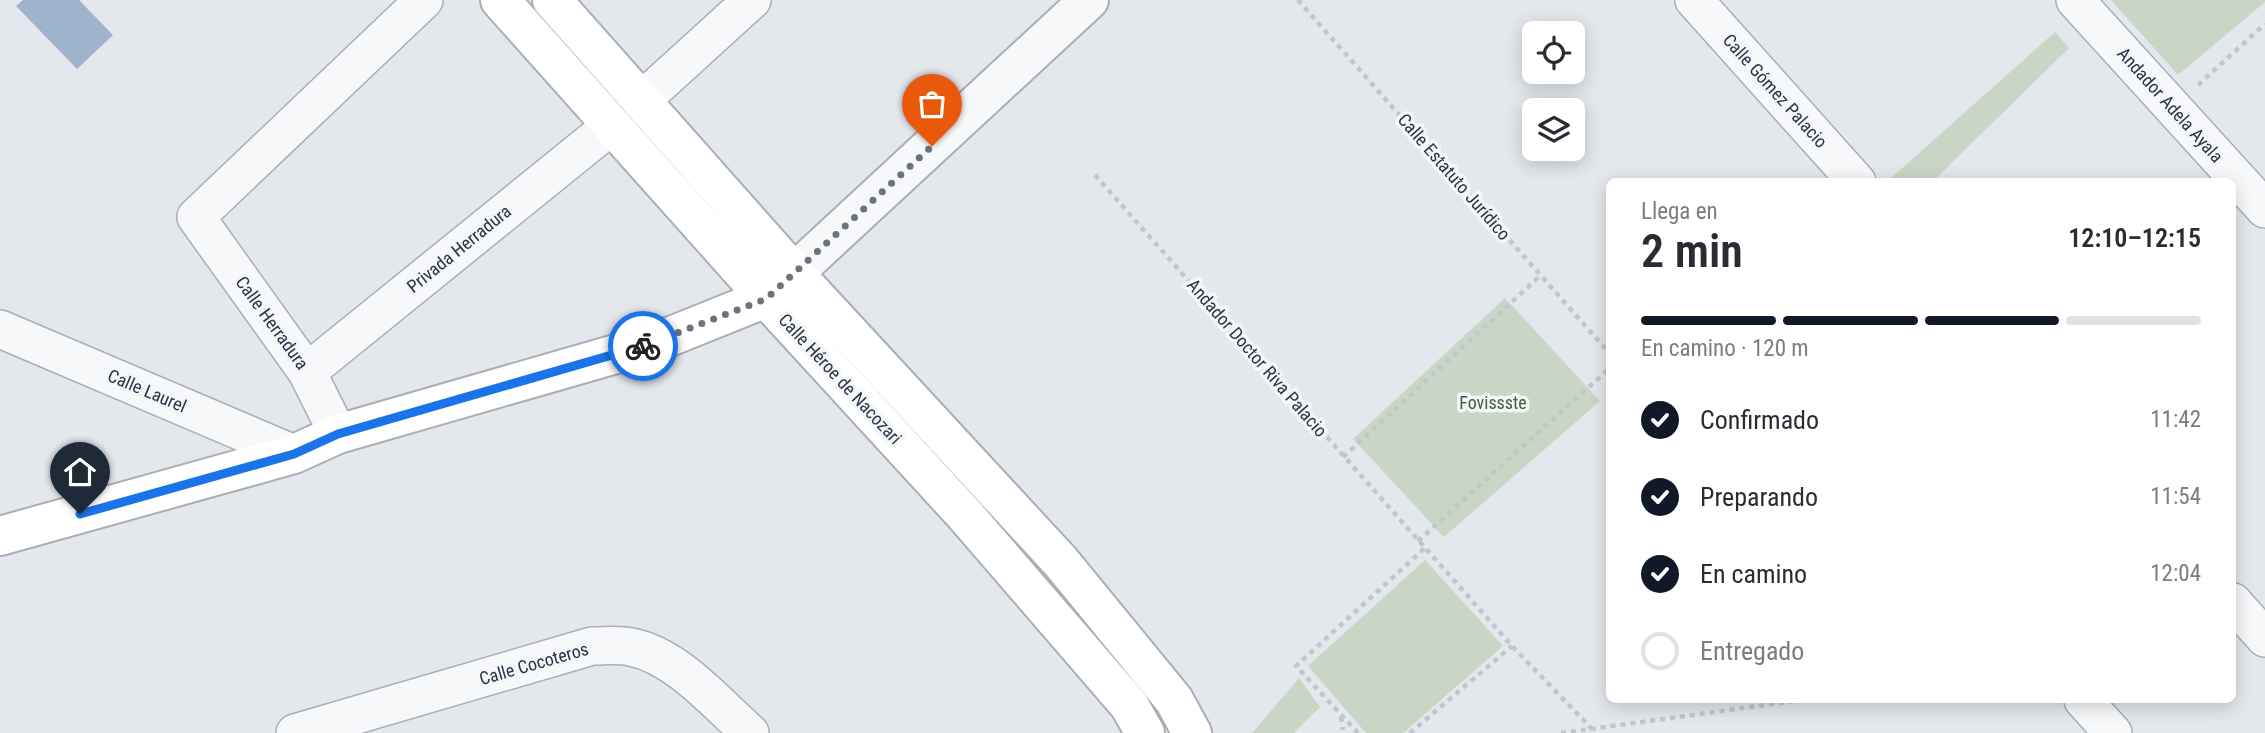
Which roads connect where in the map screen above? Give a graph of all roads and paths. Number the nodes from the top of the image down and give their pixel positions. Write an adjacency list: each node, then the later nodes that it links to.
1 (424, 0): 21 (street, Calle Herradura)
2 (500, 0): 12 (main road, Calle Héroe de Nacozari)
3 (552, 0): 10 (main road)
4 (752, 0): 10 (street)
5 (1089, 0): 16 (street)
6 (1298, 0): 17 (path, Calle Estatuto Jurídico)
7 (1694, 0): 14 (street, Calle Gómez Palacio)
8 (2075, 0): 11 (street, Andador Adela Ayala)
9 (2265, 24): 11 (path)
10 (641, 101): 16 (main road)
11 (2172, 109): 15 (street, Andador Adela Ayala)
12 (611, 126): 18 (main road, Calle Héroe de Nacozari); 21 (street, Privada Herradura)
13 (1095, 175): 25 (path, Andador Doctor Riva Palacio)
14 (1853, 178)
15 (2265, 209)
16 (794, 272): 18 (main road); 40 (main road)
17 (1541, 276): 20 (path, Calle Estatuto Jurídico); 25 (path)
18 (766, 299): 23 (main road); 39 (main road, Calle Héroe de Nacozari)
19 (0, 329): 24 (street, Calle Laurel)
20 (1606, 349)
21 (307, 372): 23 (street, Calle Herradura)
22 (1606, 372): 27 (path)
23 (338, 434): 24 (main road)
24 (294, 454): 26 (main road)
25 (1343, 457): 27 (path, Andador Doctor Riva Palacio)
26 (0, 536)
27 (1418, 541): 28 (path, Andador Doctor Riva Palacio)
28 (1425, 548): 31 (path, Andador Doctor Riva Palacio); 34 (path)
29 (2236, 605): 30 (street)
30 (2265, 638)
31 (1512, 646): 35 (path, Andador Doctor Riva Palacio); 42 (path)
32 (1780, 703): 35 (path)
33 (2086, 703): 44 (street)
34 (1341, 714): 36 (path); 41 (path)
35 (1592, 729): 43 (path)
36 (1343, 730)
37 (295, 733): 38 (street, Calle Cocoteros)
38 (750, 733)
39 (1145, 733)
40 (1192, 733)
41 (1358, 733)
42 (1410, 733)
43 (1561, 733)
44 (2113, 733)

